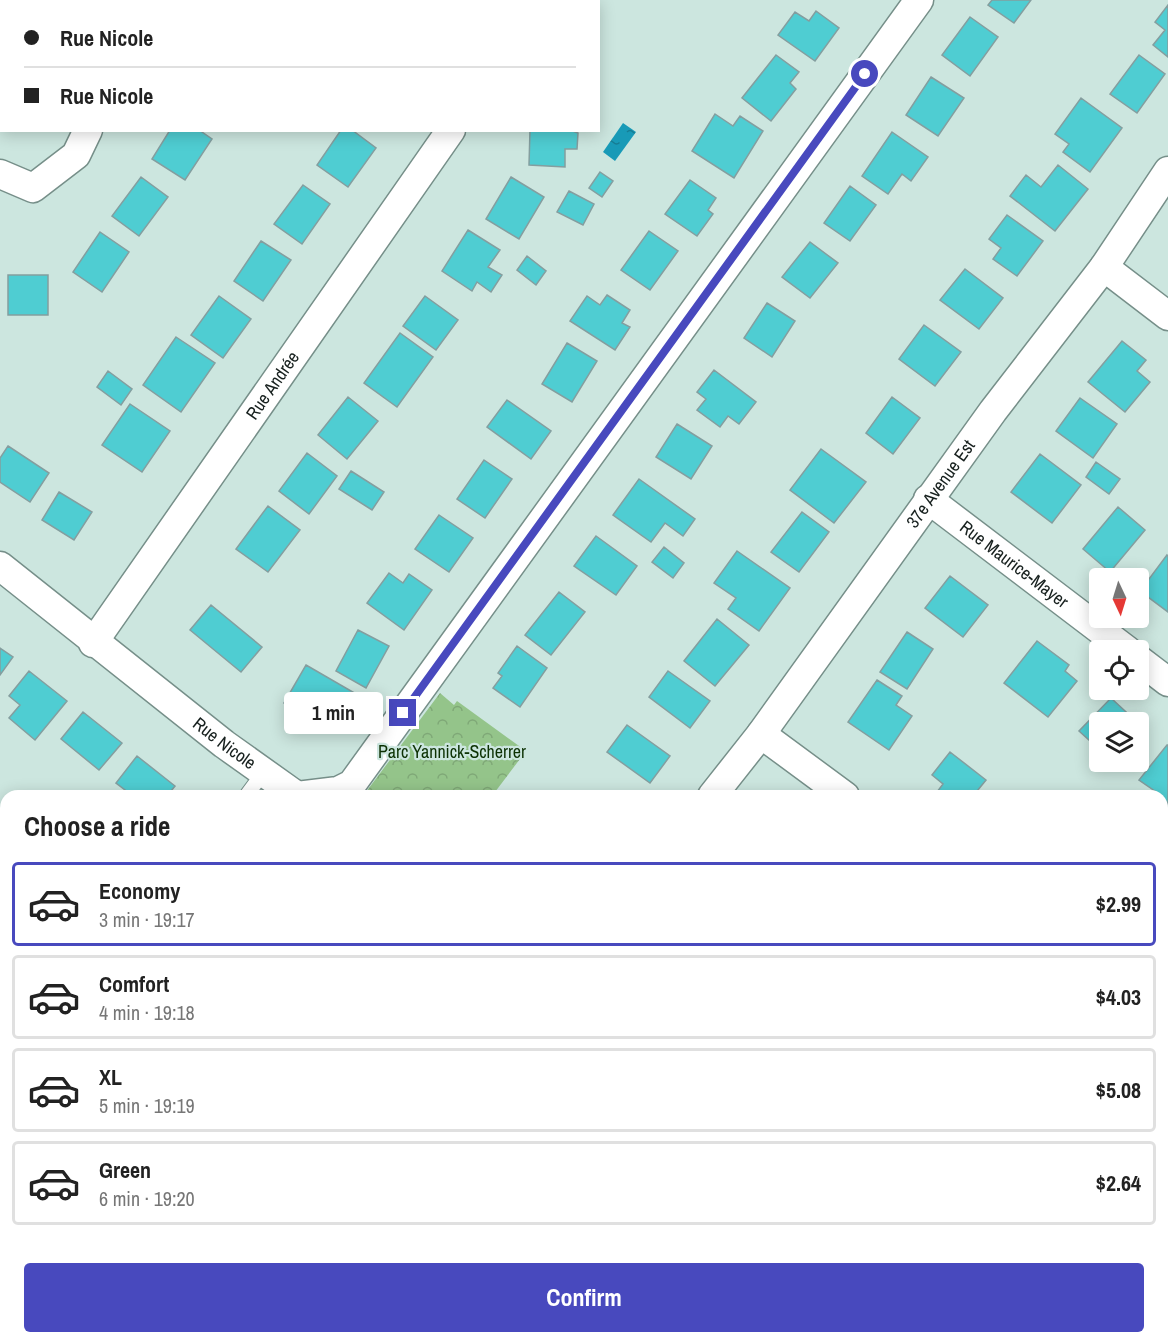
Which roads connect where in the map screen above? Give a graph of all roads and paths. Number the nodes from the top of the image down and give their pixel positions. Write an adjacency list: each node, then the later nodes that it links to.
1 (920, 0): 18 (street, Rue Nicole)
2 (87, 132): 5 (street)
3 (450, 132): 11 (street, Rue Andrée)
4 (1168, 171): 6 (street, 37e Avenue Est)
5 (0, 174)
6 (1104, 267): 7 (street); 8 (street, 37e Avenue Est)
7 (1168, 316)
8 (928, 499): 10 (street, Rue Maurice-Mayer); 14 (street, 37e Avenue Est)
9 (0, 566): 11 (street, Rue Nicole)
10 (1114, 640)
11 (93, 643): 15 (street, Rue Nicole)
12 (1149, 667): 13 (street)
13 (1168, 682)
14 (761, 734): 19 (street, 37e Avenue Est); 20 (street)
15 (263, 773): 16 (lane); 17 (street, Rue Nicole)
16 (250, 790)
17 (288, 790)
18 (340, 790)
19 (717, 790)
20 (836, 790)

